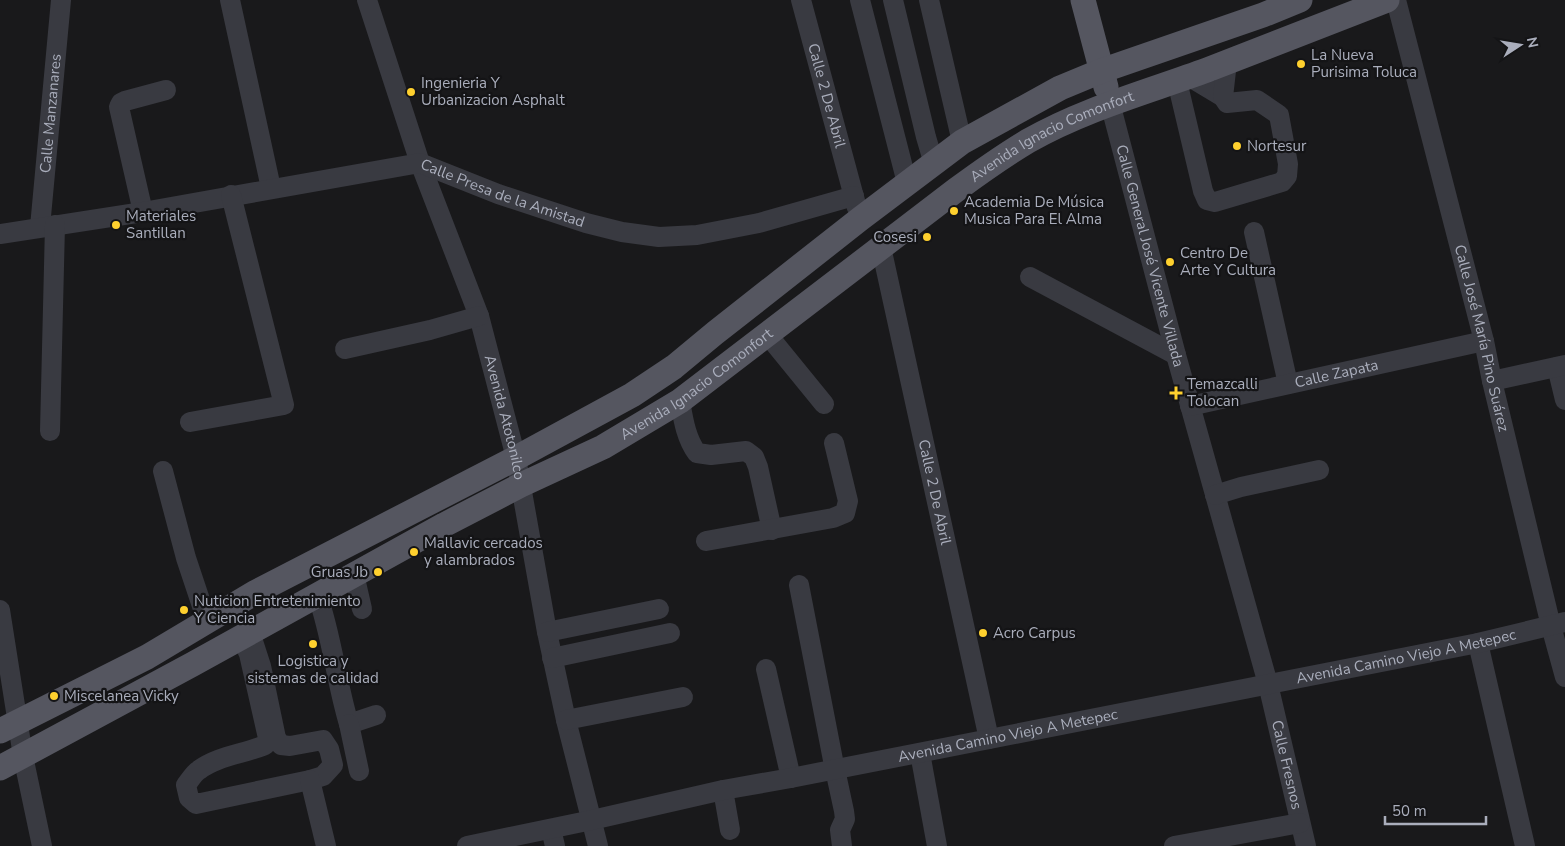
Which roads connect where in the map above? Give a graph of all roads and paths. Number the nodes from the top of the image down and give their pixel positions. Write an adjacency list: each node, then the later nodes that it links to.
1 (61, 0): 27 (street, Calle Manzanares)
2 (230, 0): 23 (street)
3 (367, 0): 20 (street, Avenida Atotonilco)
4 (801, 0): 25 (street, Calle 2 De Abril)
5 (860, 0): 22 (street)
6 (893, 0): 21 (street)
7 (929, 0): 19 (street)
8 (1083, 0): 14 (main road, Calle General José Vicente Villada)
9 (1300, 0): 12 (main road, Avenida Ignacio Comonfort)
10 (1387, 0): 13 (main road, Avenida Ignacio Comonfort)
11 (1396, 0): 34 (street, Calle José María Pino Suárez)
12 (1261, 7): 14 (main road, Avenida Ignacio Comonfort)
13 (1227, 62): 15 (main road, Avenida Ignacio Comonfort); 17 (street)
14 (1101, 71): 18 (main road, Calle General José Vicente Villada); 19 (main road, Avenida Ignacio Comonfort)
15 (1183, 79): 17 (street); 17 (street); 18 (main road, Avenida Ignacio Comonfort)
16 (166, 90): 26 (street)
17 (1223, 97)
18 (1110, 103): 30 (main road, Avenida Ignacio Comonfort); 36 (street, Calle General José Vicente Villada)
19 (962, 142): 21 (main road, Avenida Ignacio Comonfort)
20 (420, 163): 23 (street, Calle Presa de la Amistad); 25 (street, Calle Presa de la Amistad); 32 (street, Avenida Atotonilco)
21 (934, 164): 22 (main road, Avenida Ignacio Comonfort)
22 (907, 183): 25 (main road, Avenida Ignacio Comonfort)
23 (271, 188): 24 (street, Calle Presa de la Amistad)
24 (231, 196): 26 (street, Calle Presa de la Amistad); 44 (street)
25 (857, 207): 47 (main road, Avenida Ignacio Comonfort)
26 (143, 212): 27 (street, Calle Presa de la Amistad)
27 (48, 226): 29 (street, Calle Presa de la Amistad); 45 (street, Calle Manzanares)
28 (1254, 232): 39 (street)
29 (0, 234)
30 (881, 247): 33 (main road, Avenida Ignacio Comonfort); 75 (street, Calle 2 De Abril)
31 (1030, 277): 36 (street)
32 (479, 316): 35 (street); 47 (street, Avenida Atotonilco)
33 (767, 334): 41 (main road, Avenida Ignacio Comonfort); 42 (street)
34 (1484, 341): 38 (street, Calle José María Pino Suárez); 39 (street, Calle Zapata)
35 (345, 349)
36 (1176, 355): 43 (street, Calle General José Vicente Villada)
37 (1561, 366): 38 (street); 40 (street)
38 (1492, 381): 61 (street, Calle José María Pino Suárez)
39 (1288, 384): 43 (street, Calle Zapata)
40 (1565, 400)
41 (680, 401): 50 (main road, Avenida Ignacio Comonfort); 52 (street)
42 (824, 404)
43 (1190, 406): 51 (street, Calle General José Vicente Villada)
44 (190, 422)
45 (50, 431)
46 (834, 442): 52 (street)
47 (516, 458): 50 (street, Avenida Atotonilco); 60 (main road, Avenida Ignacio Comonfort)
48 (1319, 470): 51 (street)
49 (163, 471): 60 (street)
50 (521, 485): 54 (main road, Avenida Ignacio Comonfort); 62 (street, Avenida Atotonilco)
51 (1215, 495): 69 (street, Calle General José Vicente Villada)
52 (772, 530): 53 (street)
53 (706, 541)
54 (354, 574): 56 (main road, Avenida Ignacio Comonfort); 57 (street)
55 (799, 585): 79 (street)
56 (317, 594): 64 (main road, Avenida Ignacio Comonfort); 73 (street)
57 (362, 609)
58 (659, 609): 62 (street)
59 (0, 610): 74 (street)
60 (207, 621): 74 (main road, Avenida Ignacio Comonfort)
61 (1558, 624): 65 (street, Avenida Camino Viejo A Metepec); 68 (street, Calle José María Pino Suárez)
62 (547, 632): 66 (street, Avenida Atotonilco)
63 (670, 633): 66 (street)
64 (246, 635): 77 (main road, Avenida Ignacio Comonfort); 82 (street); 82 (street)
65 (1478, 643): 69 (street, Avenida Camino Viejo A Metepec); 96 (street)
66 (552, 658): 72 (street, Avenida Atotonilco)
67 (766, 668): 81 (street)
68 (1565, 677)
69 (1268, 684): 75 (street, Avenida Camino Viejo A Metepec); 85 (street, Calle Fresnos)
70 (683, 697): 72 (street)
71 (376, 715): 73 (street)
72 (566, 720): 84 (street, Avenida Atotonilco)
73 (349, 724): 80 (street)
74 (9, 727): 77 (street)
75 (989, 738): 76 (street, Avenida Camino Viejo A Metepec)
76 (920, 753): 79 (street, Avenida Camino Viejo A Metepec); 93 (street)
77 (23, 756): 78 (main road, Avenida Ignacio Comonfort); 88 (street)
78 (0, 768)
79 (835, 769): 81 (street, Avenida Camino Viejo A Metepec); 92 (street)
80 (359, 771)
81 (791, 778): 83 (street, Avenida Camino Viejo A Metepec)
82 (310, 780): 89 (street)
83 (723, 790): 84 (street, Avenida Camino Viejo A Metepec); 86 (street)
84 (592, 820): 87 (street, Avenida Camino Viejo A Metepec); 91 (street, Avenida Atotonilco)
85 (1300, 823): 94 (street); 95 (street, Calle Fresnos)
86 (730, 830)
87 (553, 837): 90 (street, Avenida Camino Viejo A Metepec)
88 (42, 846)
89 (326, 846)
90 (467, 846)
91 (598, 846)
92 (842, 846)
93 (936, 846)
94 (1174, 846)
95 (1306, 846)
96 (1525, 846)

